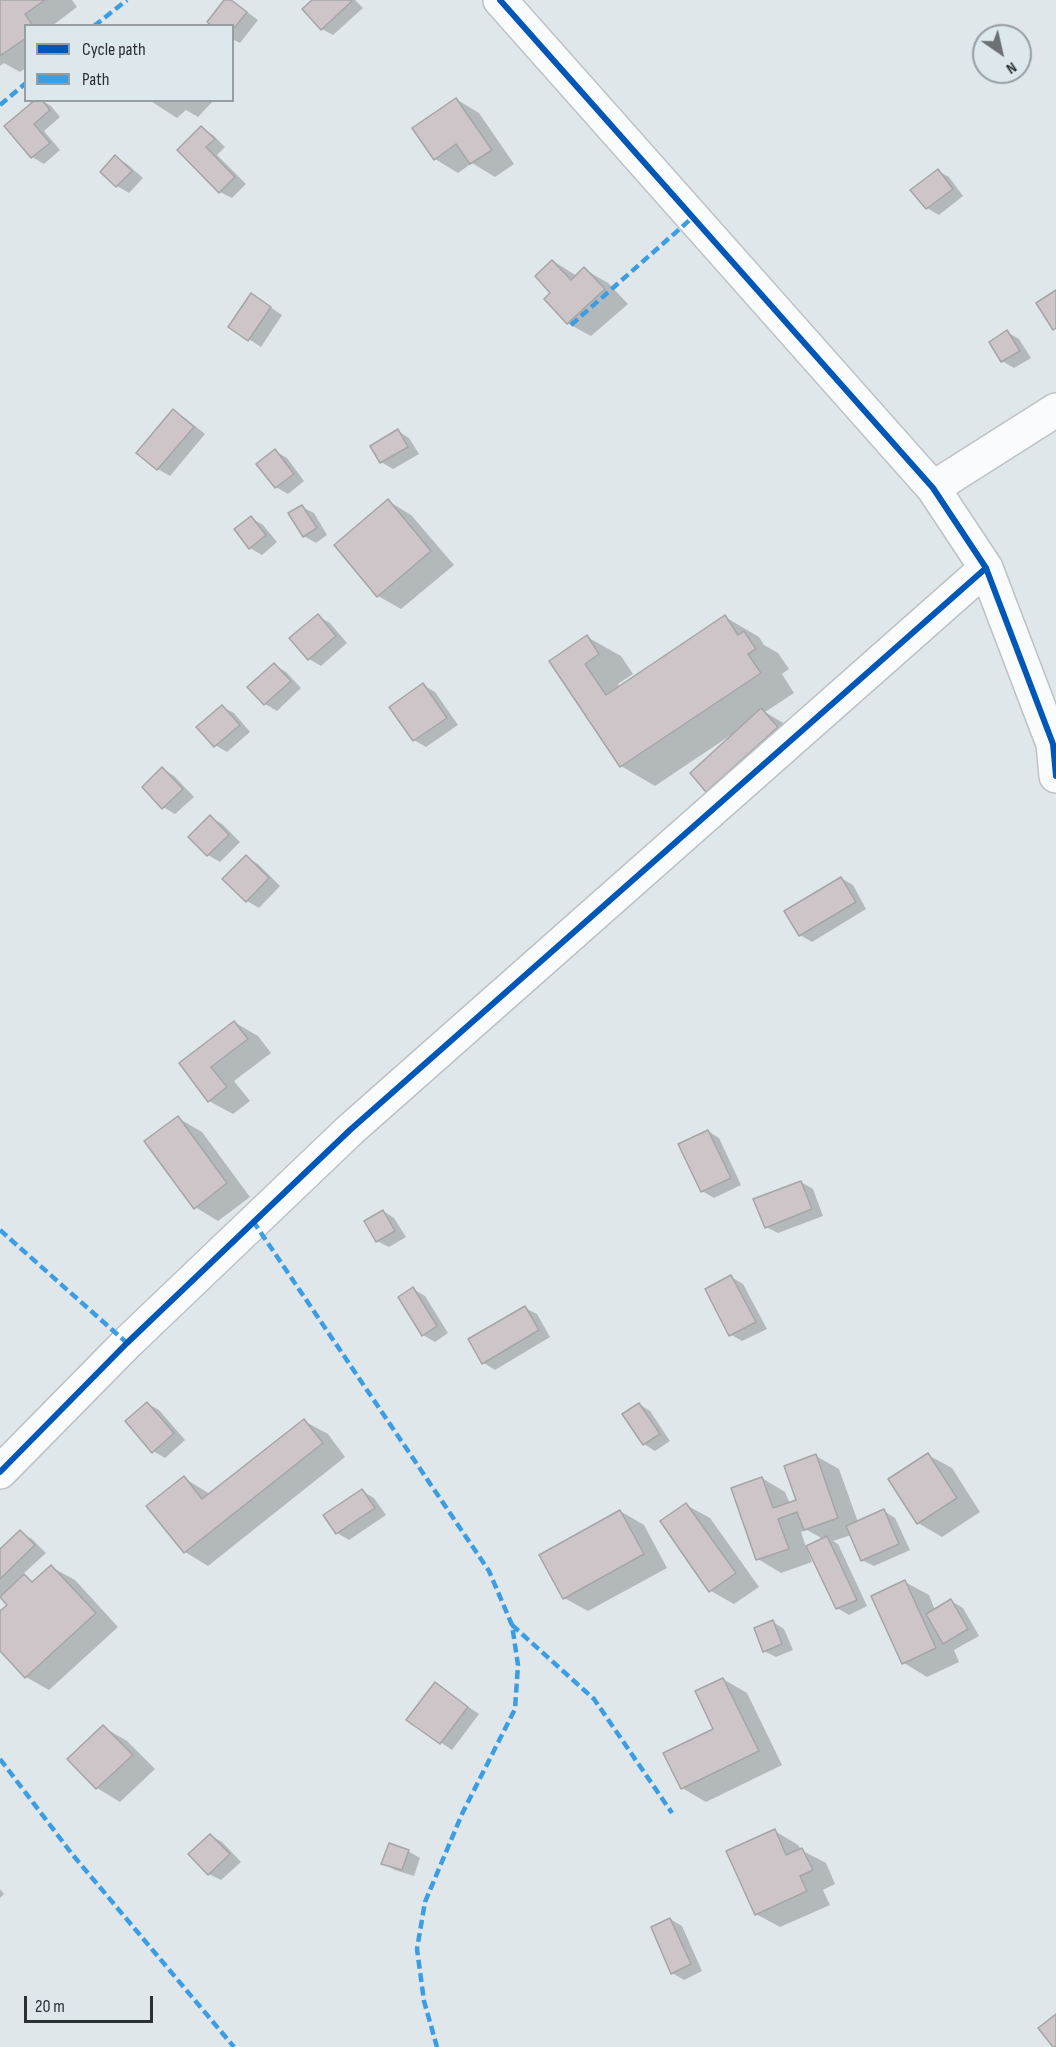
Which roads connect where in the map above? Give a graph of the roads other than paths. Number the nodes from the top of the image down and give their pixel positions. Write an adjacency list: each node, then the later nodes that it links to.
1 (500, 0): 3 (street)
2 (1056, 410): 3 (street)
3 (933, 488): 4 (street)
4 (986, 568): 5 (street); 6 (street)
5 (1056, 776)
6 (0, 1472)

